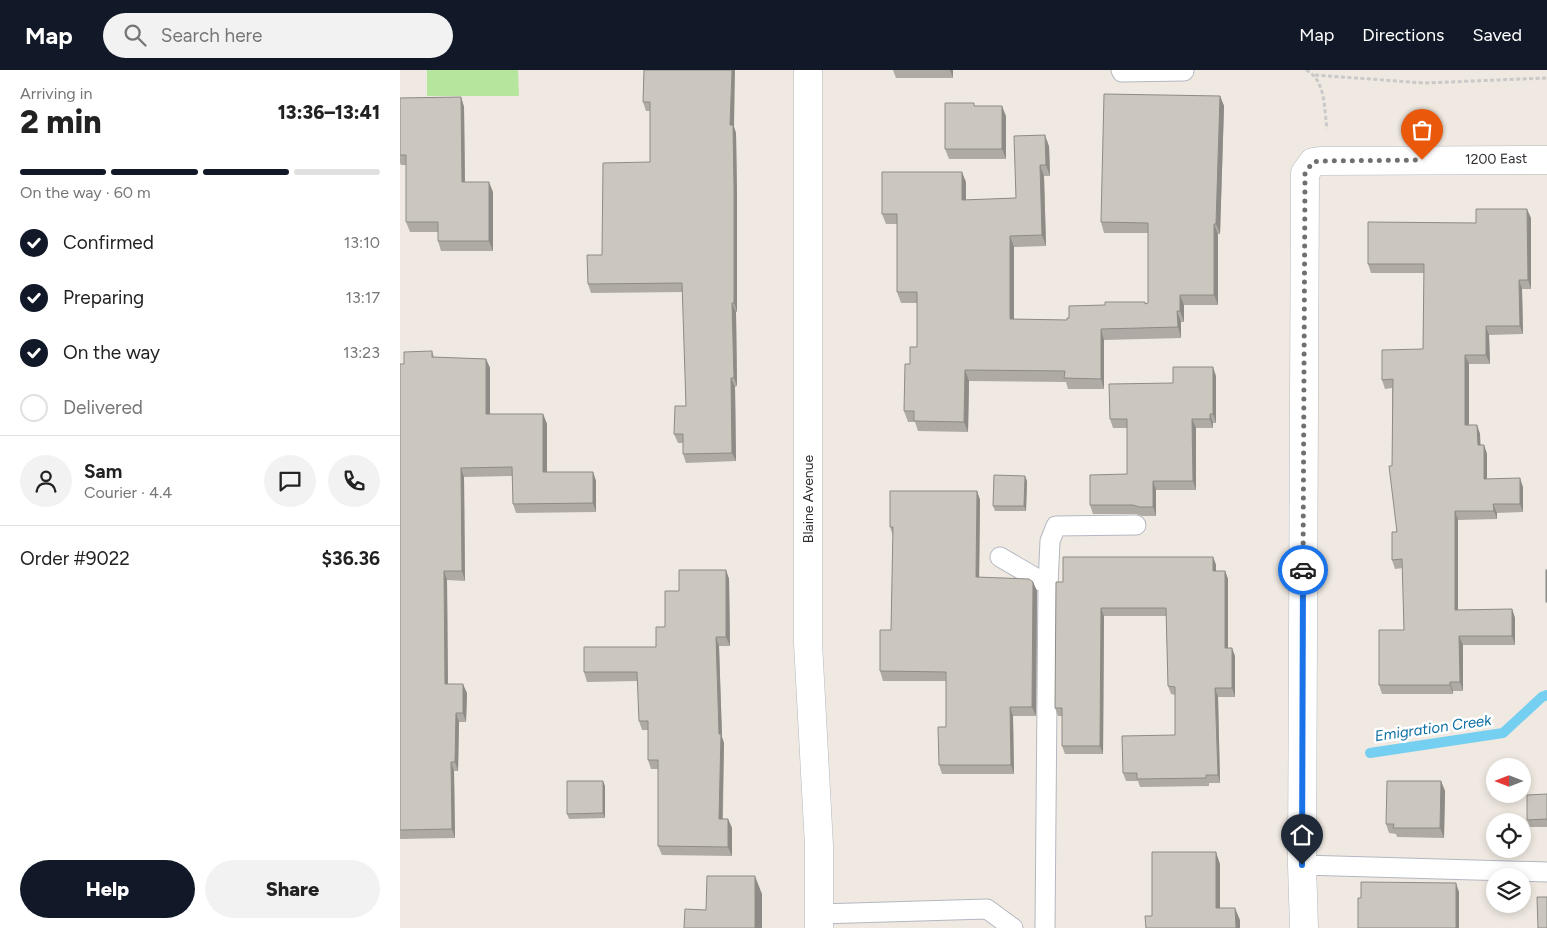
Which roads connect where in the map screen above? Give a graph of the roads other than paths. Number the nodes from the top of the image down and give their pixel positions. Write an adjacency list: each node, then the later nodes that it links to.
1 (808, 70): 10 (street, Blaine Avenue)
2 (1121, 70): 3 (lane)
3 (1184, 71)
4 (1547, 160): 8 (street, 1200 East)
5 (1136, 525): 7 (lane)
6 (1000, 556): 7 (lane)
7 (1048, 585): 12 (lane)
8 (1302, 865): 9 (lane); 13 (street)
9 (1547, 872)
10 (819, 921): 11 (lane)
11 (1013, 928)
12 (1045, 928)
13 (1304, 928)

